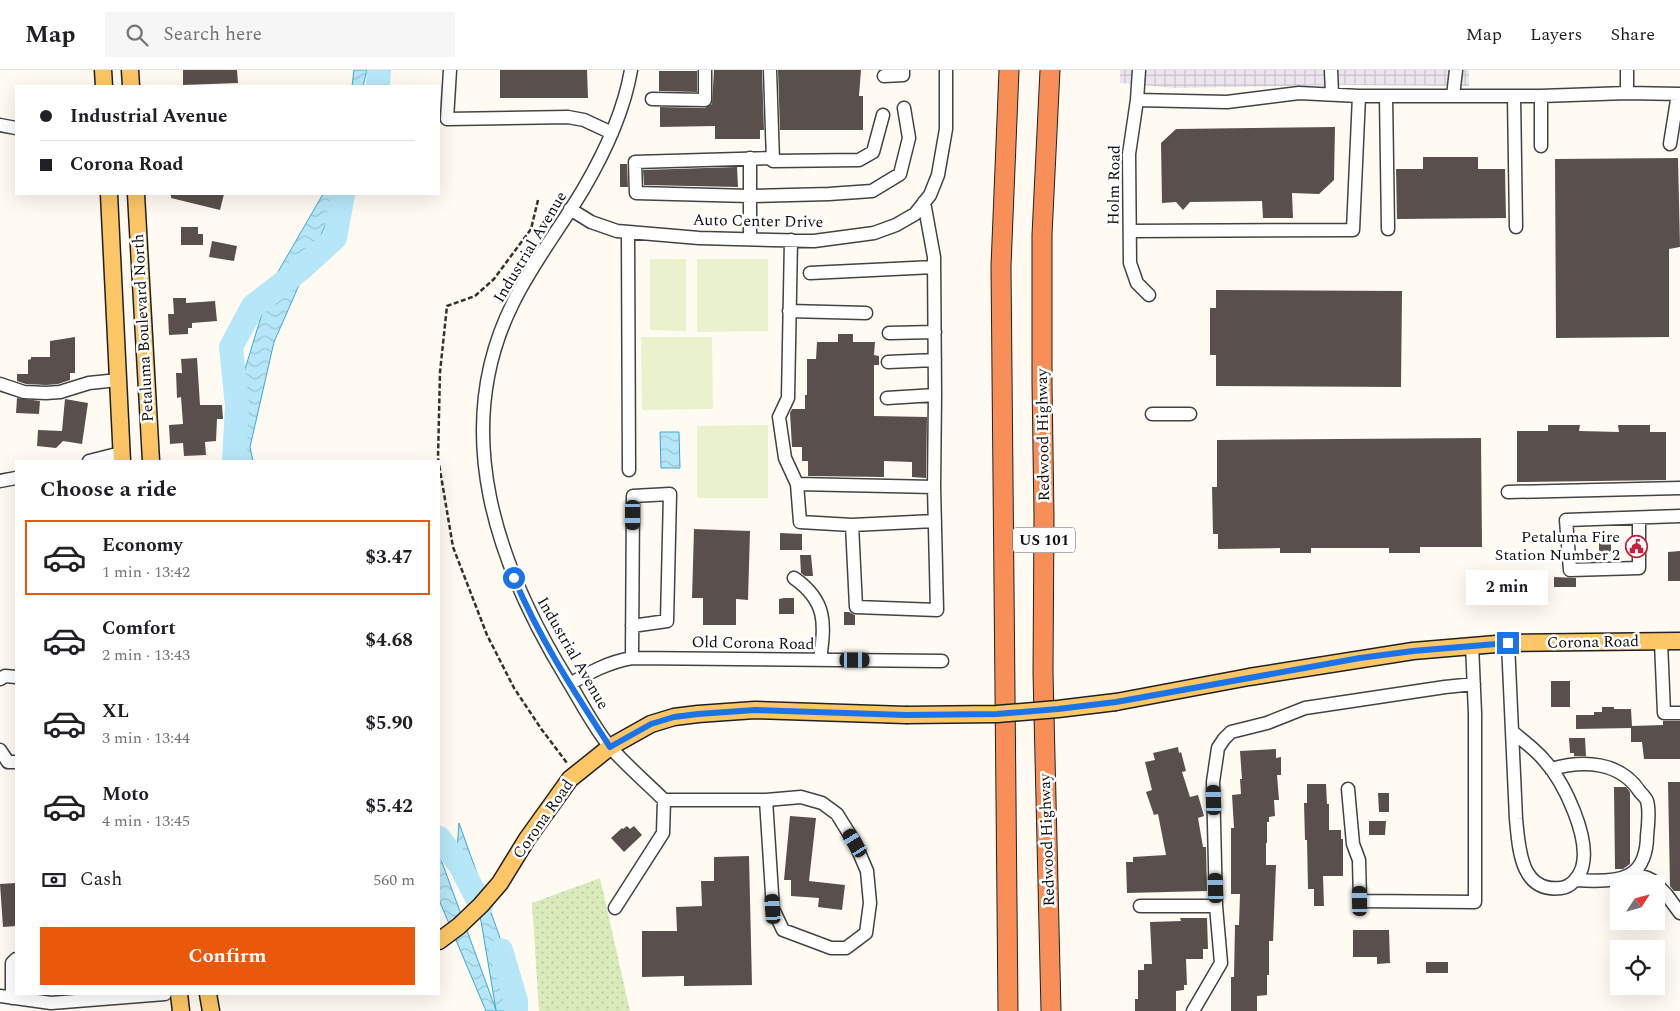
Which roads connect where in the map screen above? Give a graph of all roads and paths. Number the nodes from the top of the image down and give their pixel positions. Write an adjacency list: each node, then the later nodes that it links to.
1 (103, 70): 16 (main road)
2 (130, 70): 17 (main road)
3 (450, 70): 32 (street)
4 (631, 70): 32 (street, Industrial Avenue)
5 (705, 70): 26 (street)
6 (770, 70): 36 (street)
7 (903, 70): 15 (street)
8 (946, 70): 40 (street, Auto Center Drive)
9 (1009, 70): 115 (highway, US 101)
10 (1050, 70): 116 (highway, Redwood Highway / US 101)
11 (1139, 70): 27 (street, Holm Road)
12 (1331, 70): 19 (street)
13 (1456, 70): 23 (street)
14 (1627, 70): 18 (street)
15 (884, 76)
16 (104, 85)
17 (131, 85)
18 (1628, 93): 20 (street); 25 (street)
19 (1332, 94): 21 (street); 27 (street)
20 (1679, 94): 33 (street)
21 (1359, 96): 22 (street); 44 (street)
22 (1386, 96): 23 (street); 43 (street)
23 (1453, 96): 24 (street)
24 (1514, 96): 25 (street); 42 (street)
25 (1541, 96): 34 (street)
26 (652, 100)
27 (1137, 100): 44 (street, Holm Road)
28 (904, 108): 39 (street)
29 (883, 115): 36 (street)
30 (0, 125): 31 (street)
31 (15, 128)
32 (612, 133): 41 (street, Industrial Avenue)
33 (1670, 144)
34 (1541, 146)
35 (750, 158): 36 (street); 39 (street); 39 (street)
36 (773, 158)
37 (109, 195): 57 (main road, Petaluma Boulevard North)
38 (136, 195): 65 (main road, Petaluma Boulevard North)
39 (750, 196): 46 (street)
40 (924, 202): 47 (street, Auto Center Drive); 48 (street)
41 (570, 209): 45 (street, Auto Center Drive); 88 (street, Industrial Avenue)
42 (1516, 227)
43 (1388, 229)
44 (1130, 231): 50 (street, Holm Road)
45 (628, 233): 46 (street, Auto Center Drive); 66 (street)
46 (750, 239): 47 (street, Auto Center Drive)
47 (791, 240): 51 (street)
48 (934, 267): 49 (street); 53 (street)
49 (810, 273)
50 (1149, 295)
51 (789, 311): 52 (street); 69 (street)
52 (866, 314)
53 (935, 332): 54 (street); 55 (street)
54 (889, 333)
55 (935, 360): 56 (street); 59 (street)
56 (888, 362)
57 (118, 380): 58 (street); 63 (main road, Petaluma Boulevard North)
58 (0, 384)
59 (935, 395): 60 (street); 70 (street)
60 (887, 398)
61 (1152, 414): 62 (street)
62 (1190, 414)
63 (122, 457): 64 (street)
64 (97, 460)
65 (151, 460)
66 (629, 470)
67 (15, 478): 68 (street)
68 (0, 481)
69 (798, 484): 70 (street); 76 (street)
70 (934, 487): 75 (street)
71 (1680, 488): 72 (street)
72 (1508, 492)
73 (1680, 516): 74 (street)
74 (1639, 518): 74 (street)
75 (935, 522): 76 (street); 76 (street)
76 (852, 525)
77 (794, 578): 84 (street)
78 (632, 626): 78 (street); 83 (street)
79 (1680, 641): 80 (main road, Corona Road)
80 (1661, 642): 81 (main road, Corona Road); 90 (street)
81 (1508, 643): 82 (main road, Corona Road); 91 (street)
82 (1472, 645): 89 (street); 92 (main road, Corona Road, bridge)
83 (632, 658): 84 (street, Old Corona Road); 88 (street, Old Corona Road)
84 (820, 660): 85 (street, Old Corona Road)
85 (942, 661)
86 (15, 677): 87 (street)
87 (0, 679)
88 (570, 684): 92 (street, Industrial Avenue)
89 (1474, 684): 96 (street); 104 (street)
90 (1680, 713)
91 (1513, 732): 95 (street); 101 (street)
92 (610, 747): 97 (street, Industrial Avenue); 107 (main road, Corona Road)
93 (0, 750): 94 (street)
94 (15, 762)
95 (1551, 768): 99 (street); 101 (street)
96 (1348, 788)
97 (664, 800): 98 (street); 105 (street)
98 (766, 800): 98 (street)
99 (1630, 875)
100 (1610, 879): 101 (street)
101 (1576, 880)
102 (1665, 893): 106 (street)
103 (1140, 906): 104 (street)
104 (1216, 906): 117 (street)
105 (615, 908)
106 (1680, 914)
107 (440, 940)
108 (15, 960): 112 (street)
109 (152, 995): 112 (street)
110 (179, 995): 113 (main road)
111 (208, 995): 114 (main road)
112 (6, 997)
113 (181, 1011)
114 (211, 1011)
115 (1008, 1011)
116 (1051, 1011)
117 (1194, 1011)

